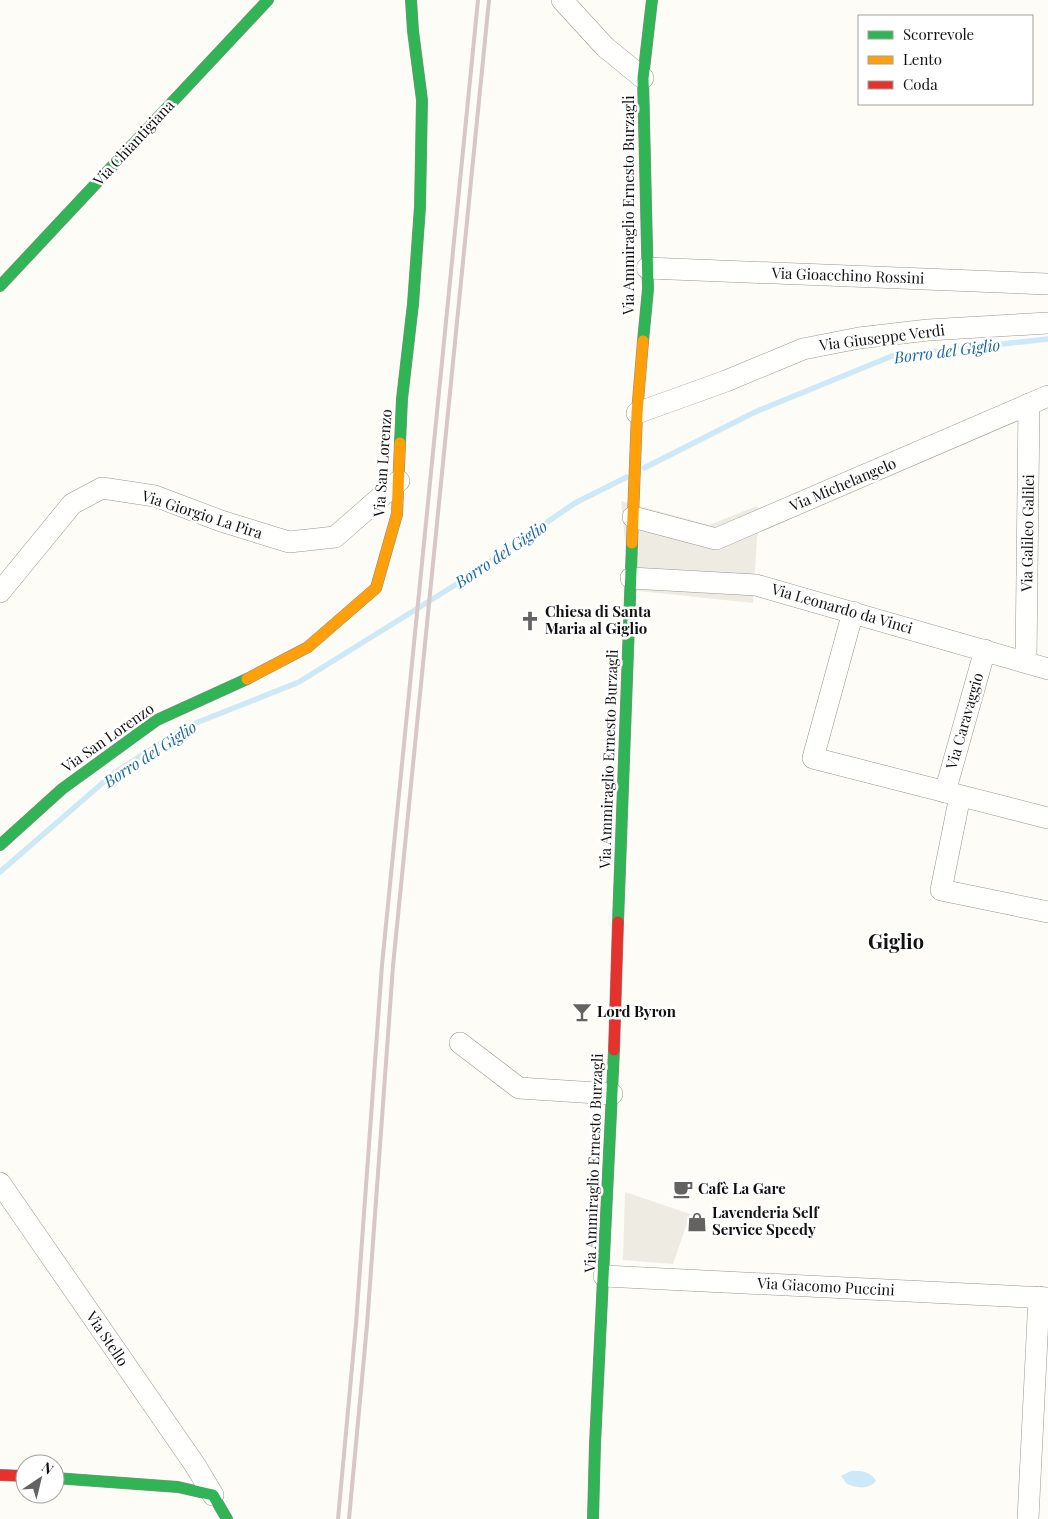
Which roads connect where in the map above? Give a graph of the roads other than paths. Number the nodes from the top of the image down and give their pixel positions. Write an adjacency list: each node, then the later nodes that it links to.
1 (268, 0): 8 (street, Via Chiantigiana)
2 (411, 0): 12 (street, Via San Lorenzo)
3 (562, 0): 5 (street)
4 (652, 0): 5 (street, Via Ammiraglio Ernesto Burzagli)
5 (644, 78): 6 (street, Via Ammiraglio Ernesto Burzagli)
6 (648, 268): 7 (street, Via Gioacchino Rossini); 11 (street, Via Ammiraglio Ernesto Burzagli)
7 (1048, 284)
8 (0, 286)
9 (1048, 323): 11 (street, Via Giuseppe Verdi)
10 (1039, 400): 13 (street, Via Michelangelo); 18 (street, Via Galileo Galilei)
11 (637, 412): 13 (street, Via Ammiraglio Ernesto Burzagli)
12 (399, 481): 15 (street, Via Giorgio La Pira); 22 (street, Via San Lorenzo)
13 (634, 511): 14 (street, Via Ammiraglio Ernesto Burzagli)
14 (630, 578): 16 (street, Via Leonardo da Vinci); 25 (street, Via Ammiraglio Ernesto Burzagli)
15 (0, 592)
16 (853, 612): 17 (street, Via Leonardo da Vinci); 20 (street)
17 (985, 650): 18 (street, Via Leonardo da Vinci); 20 (street, Via Caravaggio)
18 (1026, 662): 19 (street, Via Leonardo da Vinci)
19 (1048, 669)
20 (952, 794): 21 (street); 23 (street, Via Caravaggio)
21 (1048, 818)
22 (0, 845)
23 (1048, 912)
24 (460, 1043): 25 (street)
25 (612, 1094): 27 (street, Via Ammiraglio Ernesto Burzagli)
26 (0, 1183): 32 (street, Via Stello)
27 (604, 1276): 28 (street, Via Giacomo Puccini); 34 (street, Via Ammiraglio Ernesto Burzagli)
28 (1043, 1297): 35 (street)
29 (0, 1474): 30 (street)
30 (15, 1475)
31 (65, 1479): 32 (street)
32 (213, 1495): 33 (street)
33 (227, 1519)
34 (593, 1519)
35 (1028, 1519)

